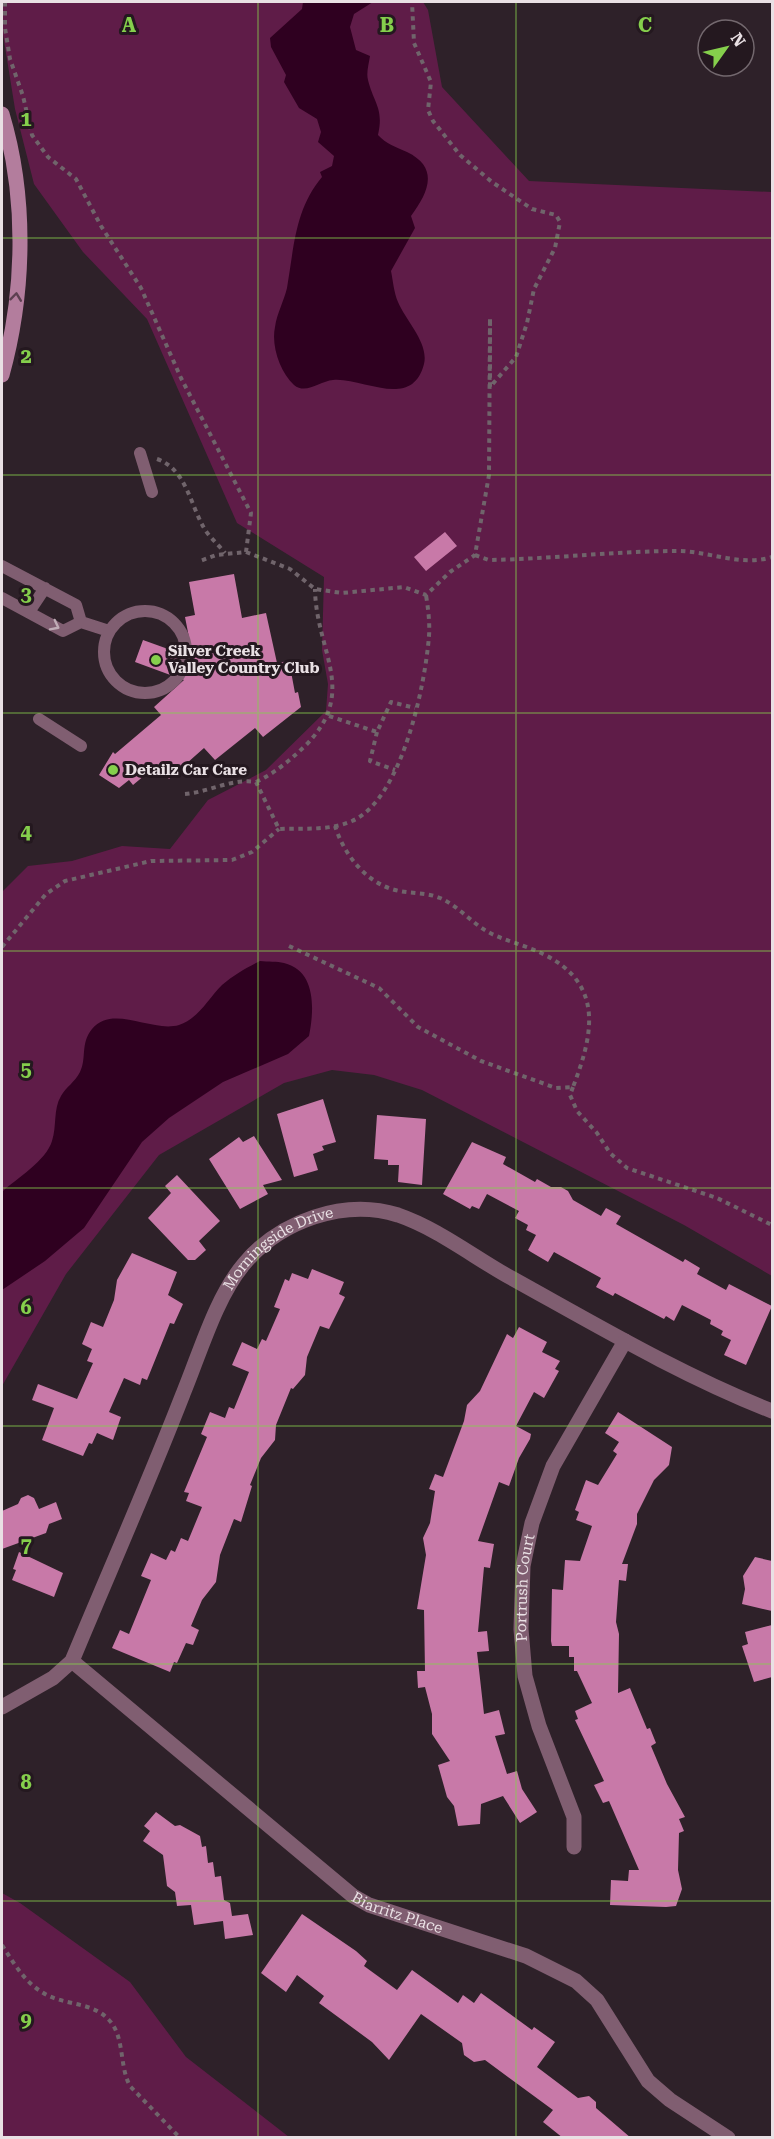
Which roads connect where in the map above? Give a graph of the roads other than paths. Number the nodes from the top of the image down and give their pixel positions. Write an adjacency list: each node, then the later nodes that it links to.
1 (2, 114): 2 (street, one-way to 1)
2 (7, 330): 3 (street)
3 (2, 375)
4 (141, 456): 5 (lane)
5 (152, 492)
6 (2, 566): 7 (lane)
7 (45, 588): 9 (lane); 10 (lane)
8 (2, 598): 9 (lane)
9 (29, 612): 10 (lane, one-way to 10)
10 (81, 621): 11 (lane)
11 (109, 631): 11 (lane)
12 (39, 719): 13 (lane)
13 (81, 746)
14 (625, 1341): 15 (street, Morningside Drive); 16 (street, Morningside Drive); 18 (street, Portrush Court)
15 (772, 1411)
16 (72, 1661): 17 (street, Morningside Drive); 19 (street, Biarritz Place)
17 (2, 1707)
18 (574, 1847)
19 (728, 2138)

